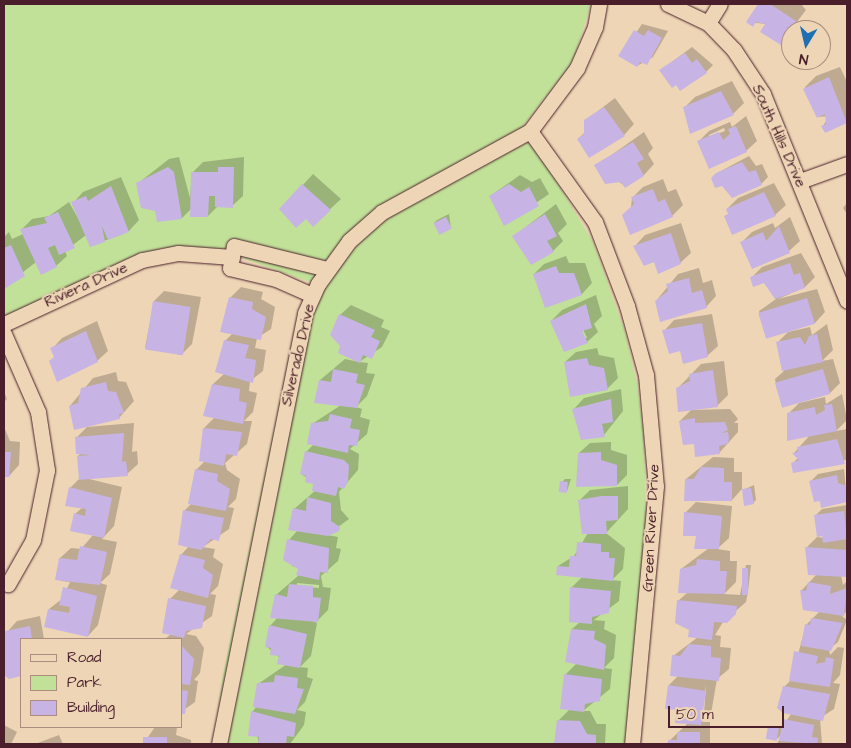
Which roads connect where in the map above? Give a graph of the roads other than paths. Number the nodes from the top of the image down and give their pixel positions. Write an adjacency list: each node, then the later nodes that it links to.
1 (599, 4): 5 (street, Silverado Drive)
2 (668, 4): 4 (street, South Hills Drive)
3 (720, 4): 4 (street)
4 (708, 23): 7 (street, South Hills Drive)
5 (530, 131): 9 (street, Silverado Drive); 16 (street, Green River Drive)
6 (847, 164): 7 (street)
7 (800, 181): 11 (street, South Hills Drive)
8 (232, 257): 9 (street); 10 (street); 12 (street, Riviera Drive)
9 (327, 269): 10 (street, Silverado Drive)
10 (312, 295): 15 (street, Silverado Drive)
11 (847, 301)
12 (4, 324)
13 (4, 334): 14 (street)
14 (8, 584)
15 (219, 744)
16 (632, 744)

